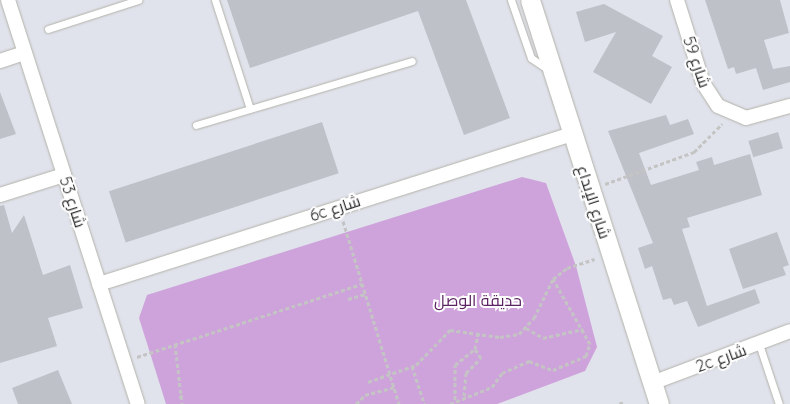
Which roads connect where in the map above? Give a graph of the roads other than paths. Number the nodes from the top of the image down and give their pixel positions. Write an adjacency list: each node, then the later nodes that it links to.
1 (8, 0): 8 (street, شارع 53)
2 (138, 0): 7 (lane)
3 (215, 0): 13 (lane)
4 (511, 0): 11 (lane)
5 (530, 0): 11 (street, شارع الإبداع)
6 (677, 0): 12 (street, شارع 59)
7 (48, 29)
8 (25, 53): 9 (street); 16 (street, شارع 53)
9 (0, 61)
10 (412, 61): 13 (lane)
11 (553, 72): 15 (street, شارع الإبداع)
12 (790, 106)
13 (250, 109): 14 (lane)
14 (196, 125)
15 (571, 134): 18 (street, 6c شارع); 21 (street, شارع الإبداع)
16 (64, 175): 17 (street); 18 (street, شارع 53)
17 (0, 195)
18 (100, 284): 22 (street, شارع 53)
19 (790, 331): 20 (street, 2c شارع)
20 (759, 344): 21 (street, 2c شارع); 24 (lane)
21 (652, 384): 23 (street, شارع الإبداع)
22 (138, 404)
23 (659, 404)
24 (779, 404)

